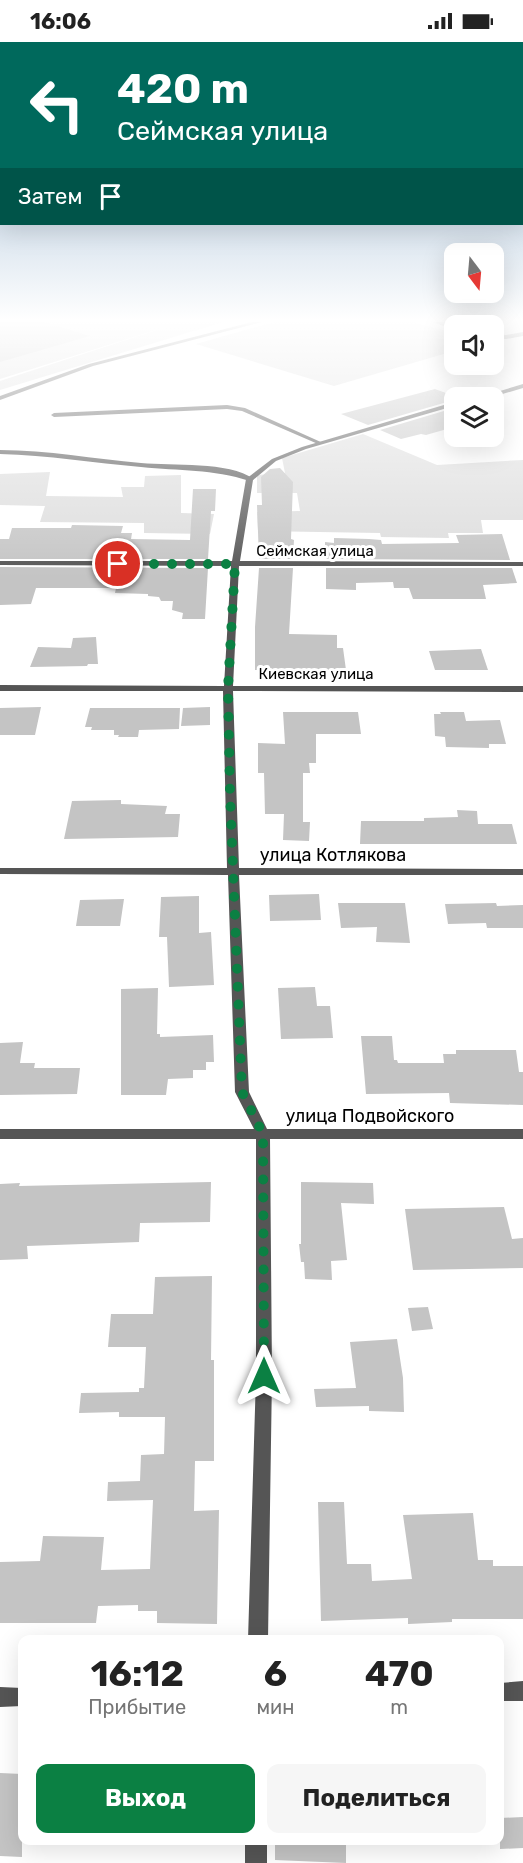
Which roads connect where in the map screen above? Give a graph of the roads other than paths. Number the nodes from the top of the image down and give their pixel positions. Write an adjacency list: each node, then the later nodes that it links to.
1 (444, 408): 3 (street)
2 (54, 415): 3 (street)
3 (320, 443): 5 (street)
4 (0, 452): 5 (street)
5 (250, 479): 7 (street)
6 (0, 563): 7 (street, Сеймская улица)
7 (235, 564): 8 (street, Сеймская улица); 10 (street)
8 (523, 564)
9 (0, 688): 10 (street, Киевская улица)
10 (228, 688): 11 (street, Киевская улица); 14 (street)
11 (523, 689)
12 (0, 871): 14 (street, улица Котлякова)
13 (523, 872): 14 (street, улица Котлякова)
14 (234, 873): 16 (street)
15 (0, 1134): 16 (street, улица Подвойского)
16 (263, 1134): 17 (street, улица Подвойского); 18 (street)
17 (523, 1134)
18 (258, 1635)
19 (523, 1691): 20 (street)
20 (504, 1692)
21 (0, 1697): 22 (street)
22 (18, 1697)
23 (256, 1845): 24 (street)
24 (256, 1863)

